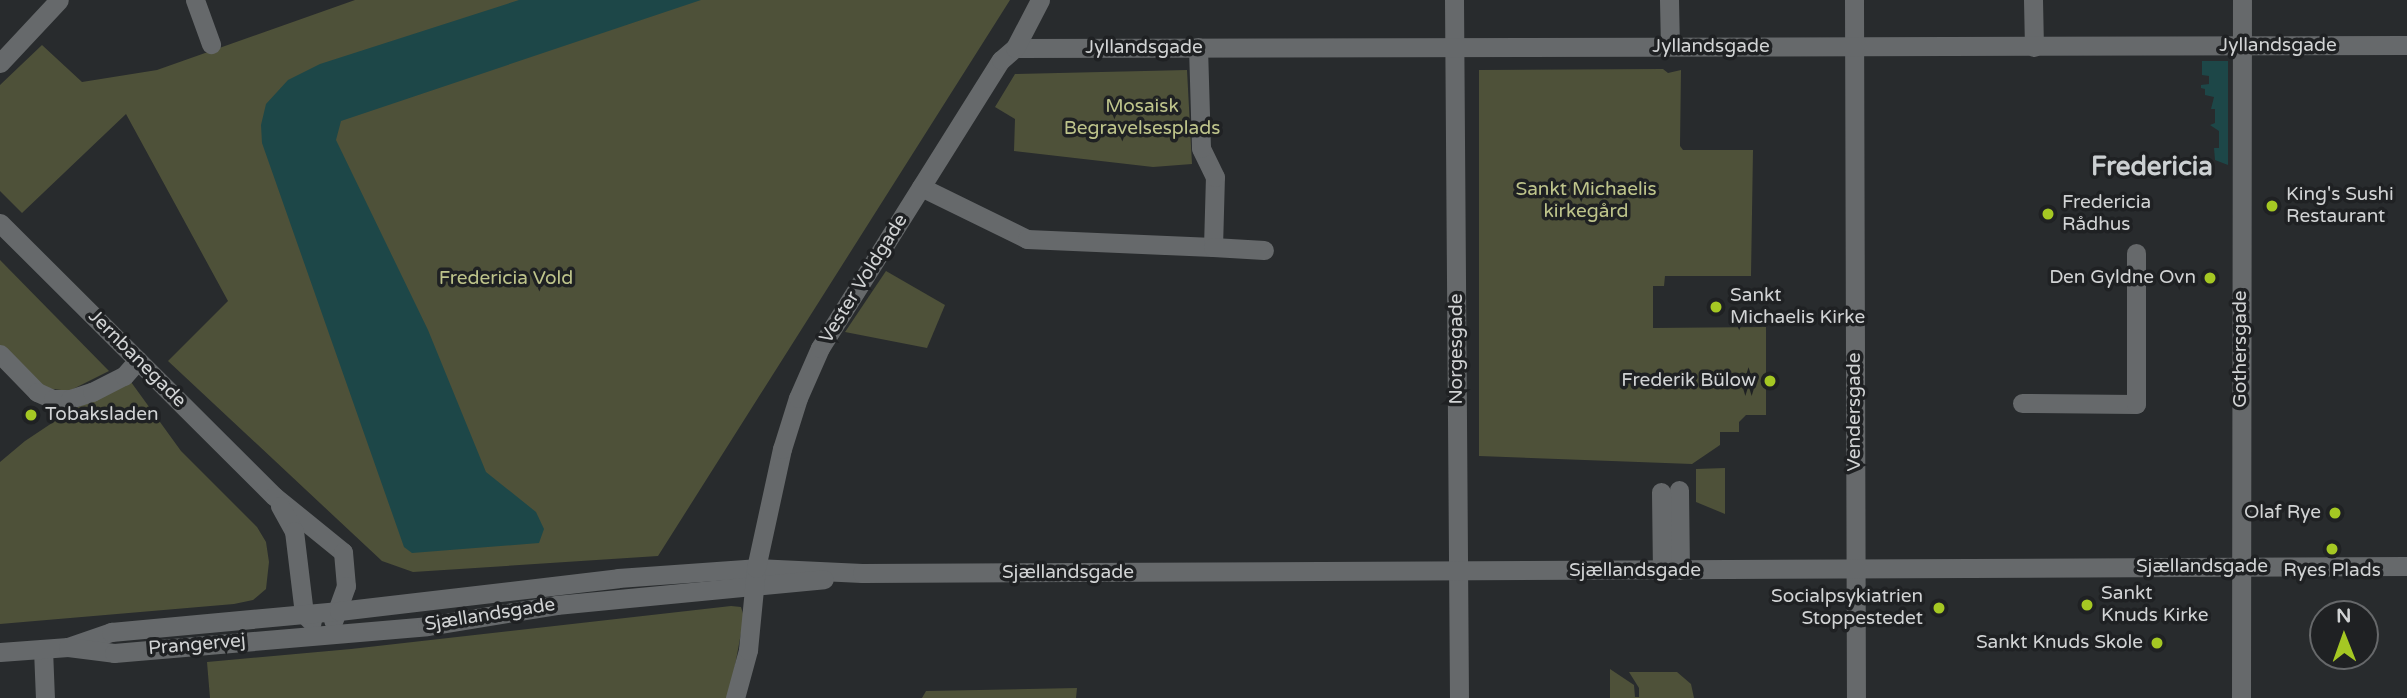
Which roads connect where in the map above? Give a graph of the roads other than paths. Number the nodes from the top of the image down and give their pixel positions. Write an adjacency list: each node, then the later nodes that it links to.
1 (59, 0): 18 (street)
2 (195, 0): 9 (street)
3 (1040, 0): 16 (street, Vester Voldgade)
4 (1454, 0): 17 (street, Norgesgade)
5 (1669, 0): 11 (street)
6 (1854, 0): 14 (street, Vendersgade)
7 (2034, 0): 15 (street)
8 (2242, 0): 12 (street, Gothersgade)
9 (211, 44)
10 (2407, 45): 12 (street, Jyllandsgade)
11 (1670, 46): 14 (street, Jyllandsgade); 17 (street, Jyllandsgade)
12 (2242, 46): 15 (street, Jyllandsgade); 30 (street, Gothersgade)
13 (1198, 47): 16 (street, Jyllandsgade); 17 (street, Jyllandsgade); 21 (street)
14 (1854, 47): 15 (street, Jyllandsgade); 32 (street, Vendersgade)
15 (2034, 47)
16 (1015, 48): 19 (street, Vester Voldgade)
17 (1455, 48): 34 (street, Norgesgade)
18 (0, 63)
19 (921, 187): 21 (street); 31 (street, Vester Voldgade)
20 (0, 223): 25 (street, Jernbanegade)
21 (1213, 247): 22 (street)
22 (1264, 250)
23 (2136, 253): 26 (street)
24 (0, 354): 25 (street)
25 (138, 360): 28 (street, Jernbanegade)
26 (2022, 403)
27 (1670, 491): 33 (street)
28 (274, 496): 37 (street, Jernbanegade); 38 (street, Jernbanegade)
29 (2407, 566): 30 (street, Sjællandsgade)
30 (2241, 567): 32 (street, Sjællandsgade); 47 (street, Gothersgade)
31 (756, 568): 35 (street, Sjællandsgade); 36 (street, Vester Voldgade); 37 (street, Sjællandsgade)
32 (1855, 569): 33 (street, Sjællandsgade); 46 (street, Vendersgade)
33 (1671, 570): 34 (street, Sjællandsgade)
34 (1458, 572): 35 (street, Sjællandsgade); 45 (street, Norgesgade)
35 (862, 573): 36 (street, Sjællandsgade)
36 (753, 588): 39 (street, Sjællandsgade); 44 (street, Vester Voldgade)
37 (339, 611): 38 (street, Sjællandsgade); 39 (street, Jernbanegade)
38 (304, 614): 39 (street); 40 (street, Prangervej)
39 (326, 634): 40 (street, Prangervej)
40 (68, 647): 41 (street, Prangervej)
41 (43, 649): 42 (street, Prangervej); 43 (street)
42 (0, 652)
43 (45, 698)
44 (735, 698)
45 (1459, 698)
46 (1856, 698)
47 (2241, 698)

